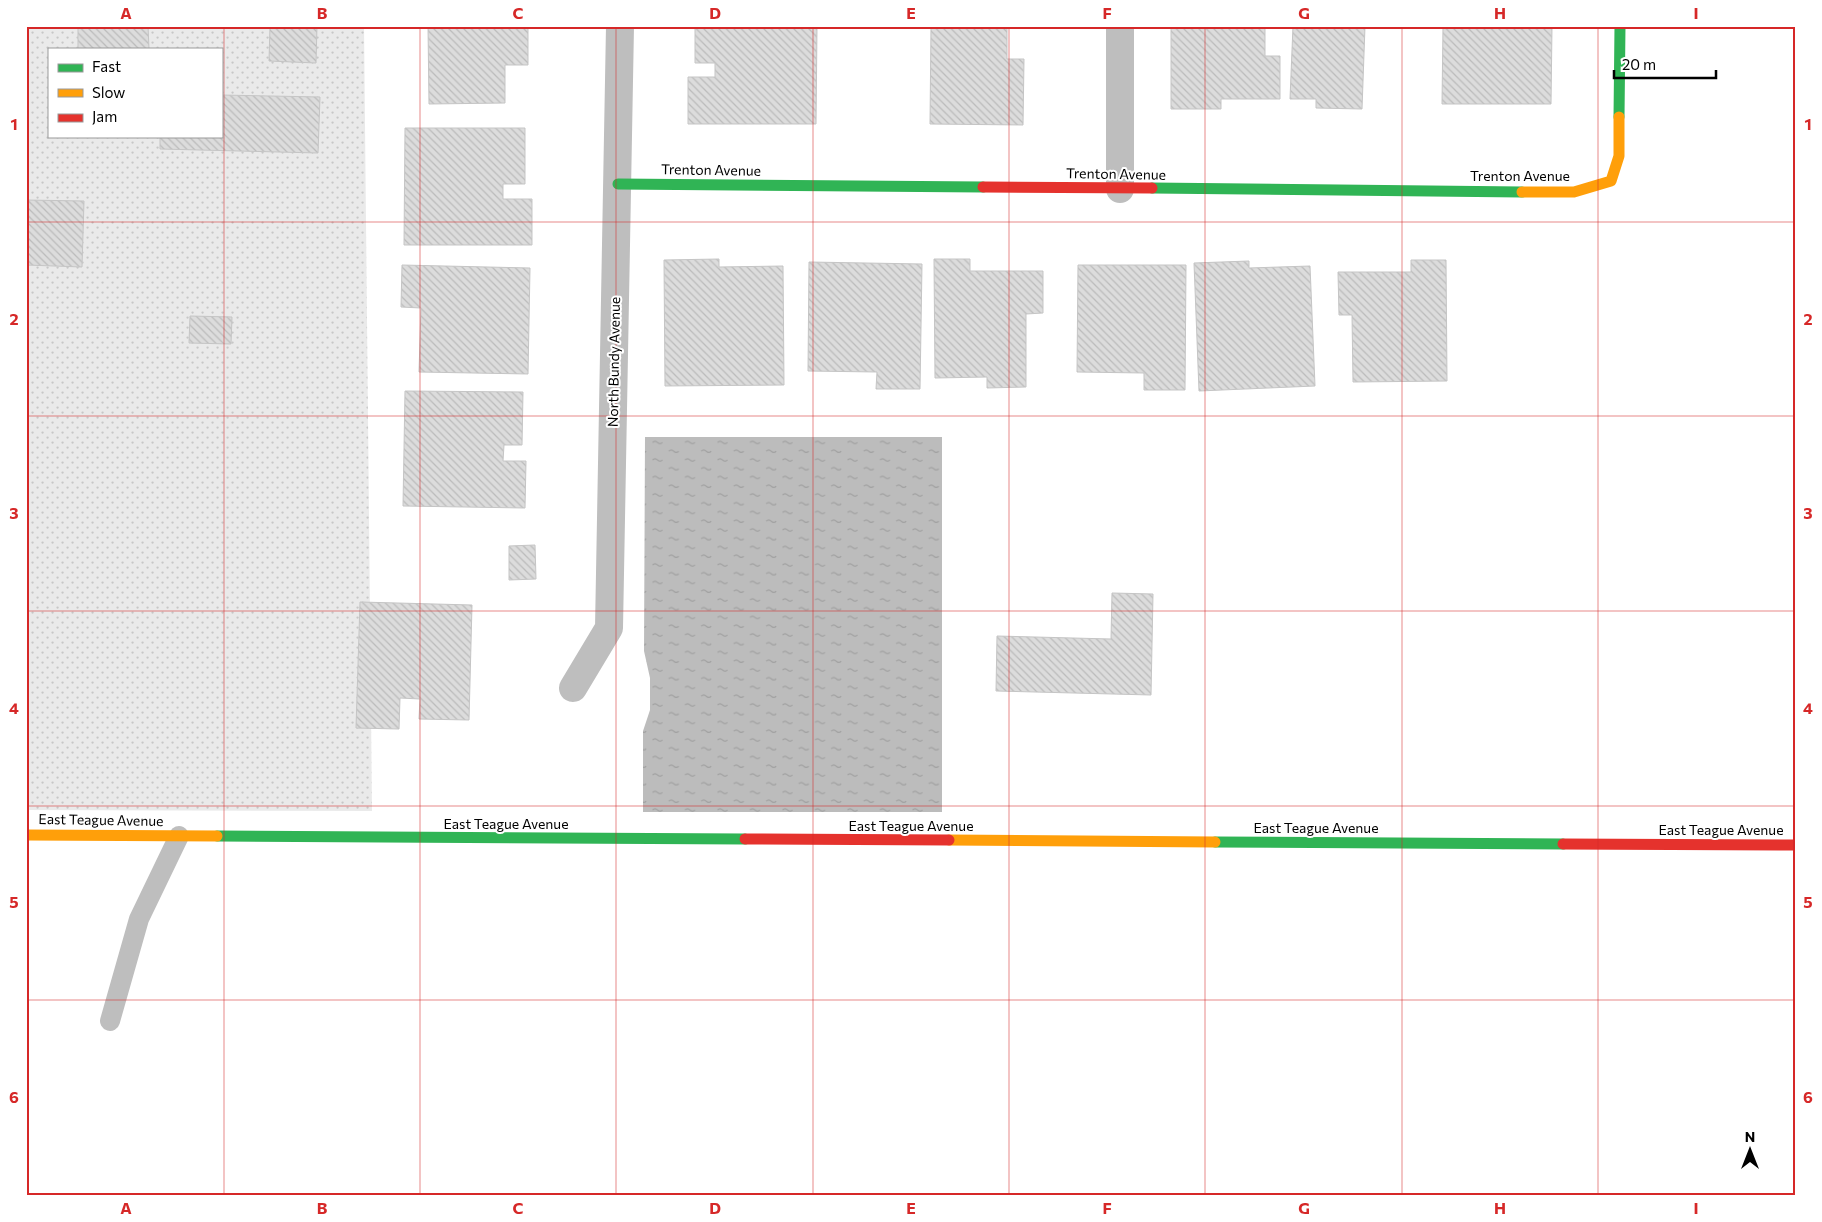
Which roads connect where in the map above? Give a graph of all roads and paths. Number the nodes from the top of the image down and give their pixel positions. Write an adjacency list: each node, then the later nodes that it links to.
1 (620, 26): 4 (street, North Bundy Avenue)
2 (1120, 26): 5 (street)
3 (1620, 26): 5 (street, Trenton Avenue)
4 (618, 184): 5 (street, Trenton Avenue); 6 (street, North Bundy Avenue)
5 (1120, 189)
6 (573, 688)
7 (26, 835): 8 (street, East Teague Avenue)
8 (179, 836): 9 (street, East Teague Avenue); 10 (lane)
9 (1796, 845)
10 (110, 1021)

